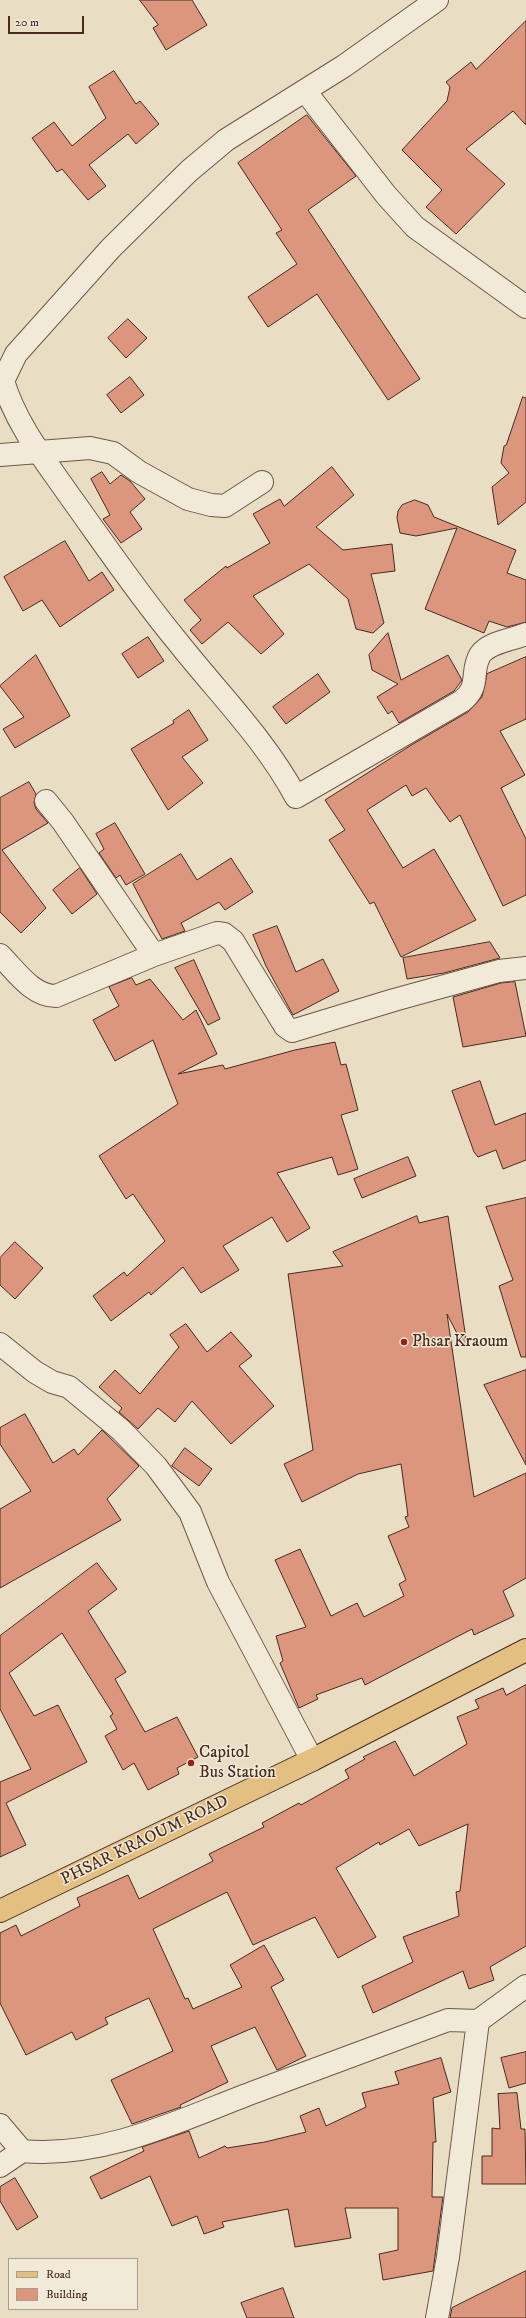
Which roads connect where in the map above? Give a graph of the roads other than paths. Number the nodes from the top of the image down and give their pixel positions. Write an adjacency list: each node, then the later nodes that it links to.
1 (436, 0): 2 (street)
2 (305, 91): 3 (street); 4 (street)
3 (526, 307)
4 (38, 451): 5 (street); 6 (street); 7 (street)
5 (0, 455)
6 (262, 482)
7 (526, 634)
8 (46, 801): 9 (street)
9 (154, 954): 10 (street); 11 (street)
10 (0, 955)
11 (526, 968)
12 (0, 1344): 14 (street)
13 (526, 1650): 14 (main road, PHSAR KRAOUM ROAD)
14 (312, 1760): 15 (main road, PHSAR KRAOUM ROAD)
15 (0, 1911)
16 (526, 1986): 17 (street)
17 (478, 2021): 19 (street); 21 (street)
18 (0, 2125): 19 (street)
19 (22, 2151): 20 (street)
20 (0, 2166)
21 (437, 2318)

